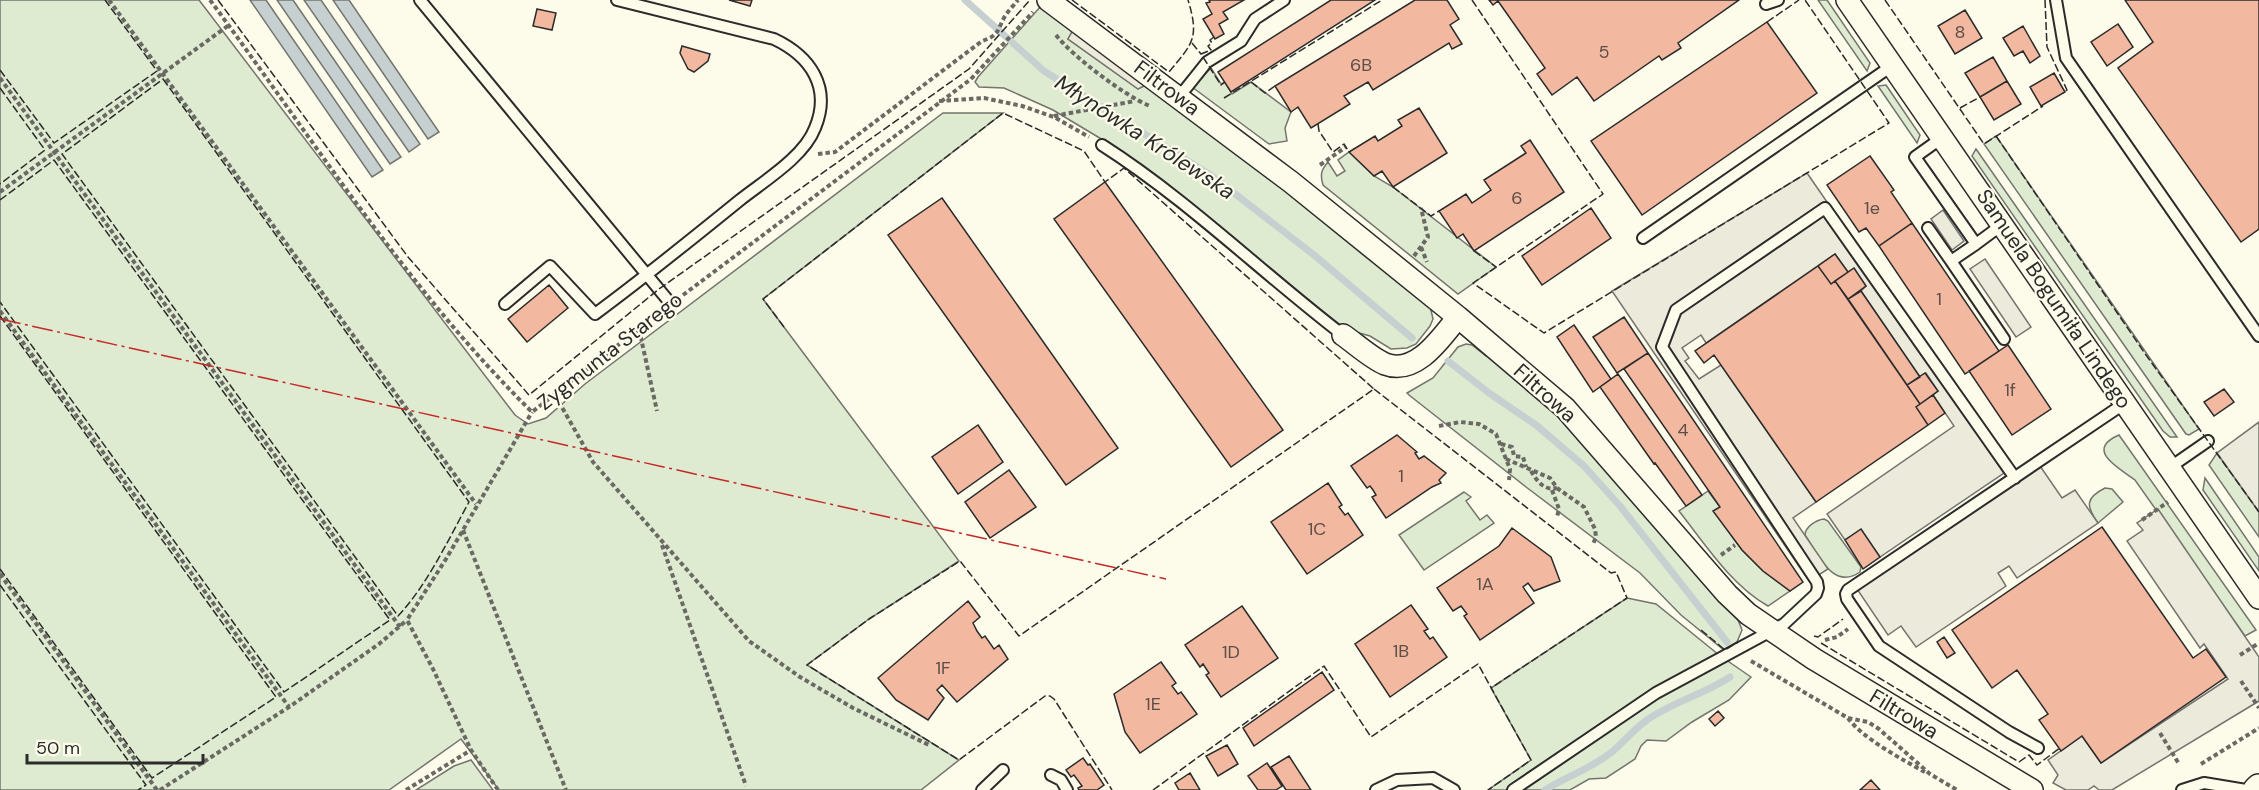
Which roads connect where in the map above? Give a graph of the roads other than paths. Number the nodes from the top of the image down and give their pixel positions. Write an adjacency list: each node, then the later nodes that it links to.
1 (420, 0): 18 (lane)
2 (617, 0): 18 (lane)
3 (1284, 0): 10 (lane)
4 (1778, 0): 7 (lane)
5 (1847, 0): 9 (street, Samuela Bogumiła Lindego)
6 (2056, 0): 23 (lane)
7 (1766, 4)
8 (1045, 8): 10 (street, Filtrowa)
9 (1893, 65): 11 (street, Samuela Bogumiła Lindego); 15 (lane)
10 (1171, 91): 21 (street, Filtrowa)
11 (1943, 137): 13 (street, Samuela Bogumiła Lindego); 16 (lane)
12 (1102, 145): 22 (lane)
13 (2003, 224): 16 (lane); 25 (street, Samuela Bogumiła Lindego)
14 (1928, 228): 17 (lane)
15 (1643, 238)
16 (1976, 244): 17 (lane)
17 (1951, 261): 24 (lane)
18 (648, 275): 19 (lane); 20 (lane)
19 (505, 304)
20 (670, 304)
21 (1458, 317): 22 (street); 30 (street, Filtrowa)
22 (1343, 335)
23 (2259, 336)
24 (2004, 339)
25 (2125, 404): 27 (street, Samuela Bogumiła Lindego); 28 (lane)
26 (2208, 441): 27 (lane)
27 (2169, 468): 29 (street, Samuela Bogumiła Lindego)
28 (2015, 478): 30 (lane); 31 (lane)
29 (2259, 598)
30 (1771, 631): 38 (lane); 39 (street, Filtrowa)
31 (2038, 748)
32 (1003, 770): 34 (lane)
33 (1051, 775): 35 (lane)
34 (982, 790)
35 (1067, 790)
36 (1376, 790): 37 (lane)
37 (1454, 790)
38 (1513, 790)
39 (2032, 790)
40 (2182, 790): 41 (lane)
41 (2246, 790)

